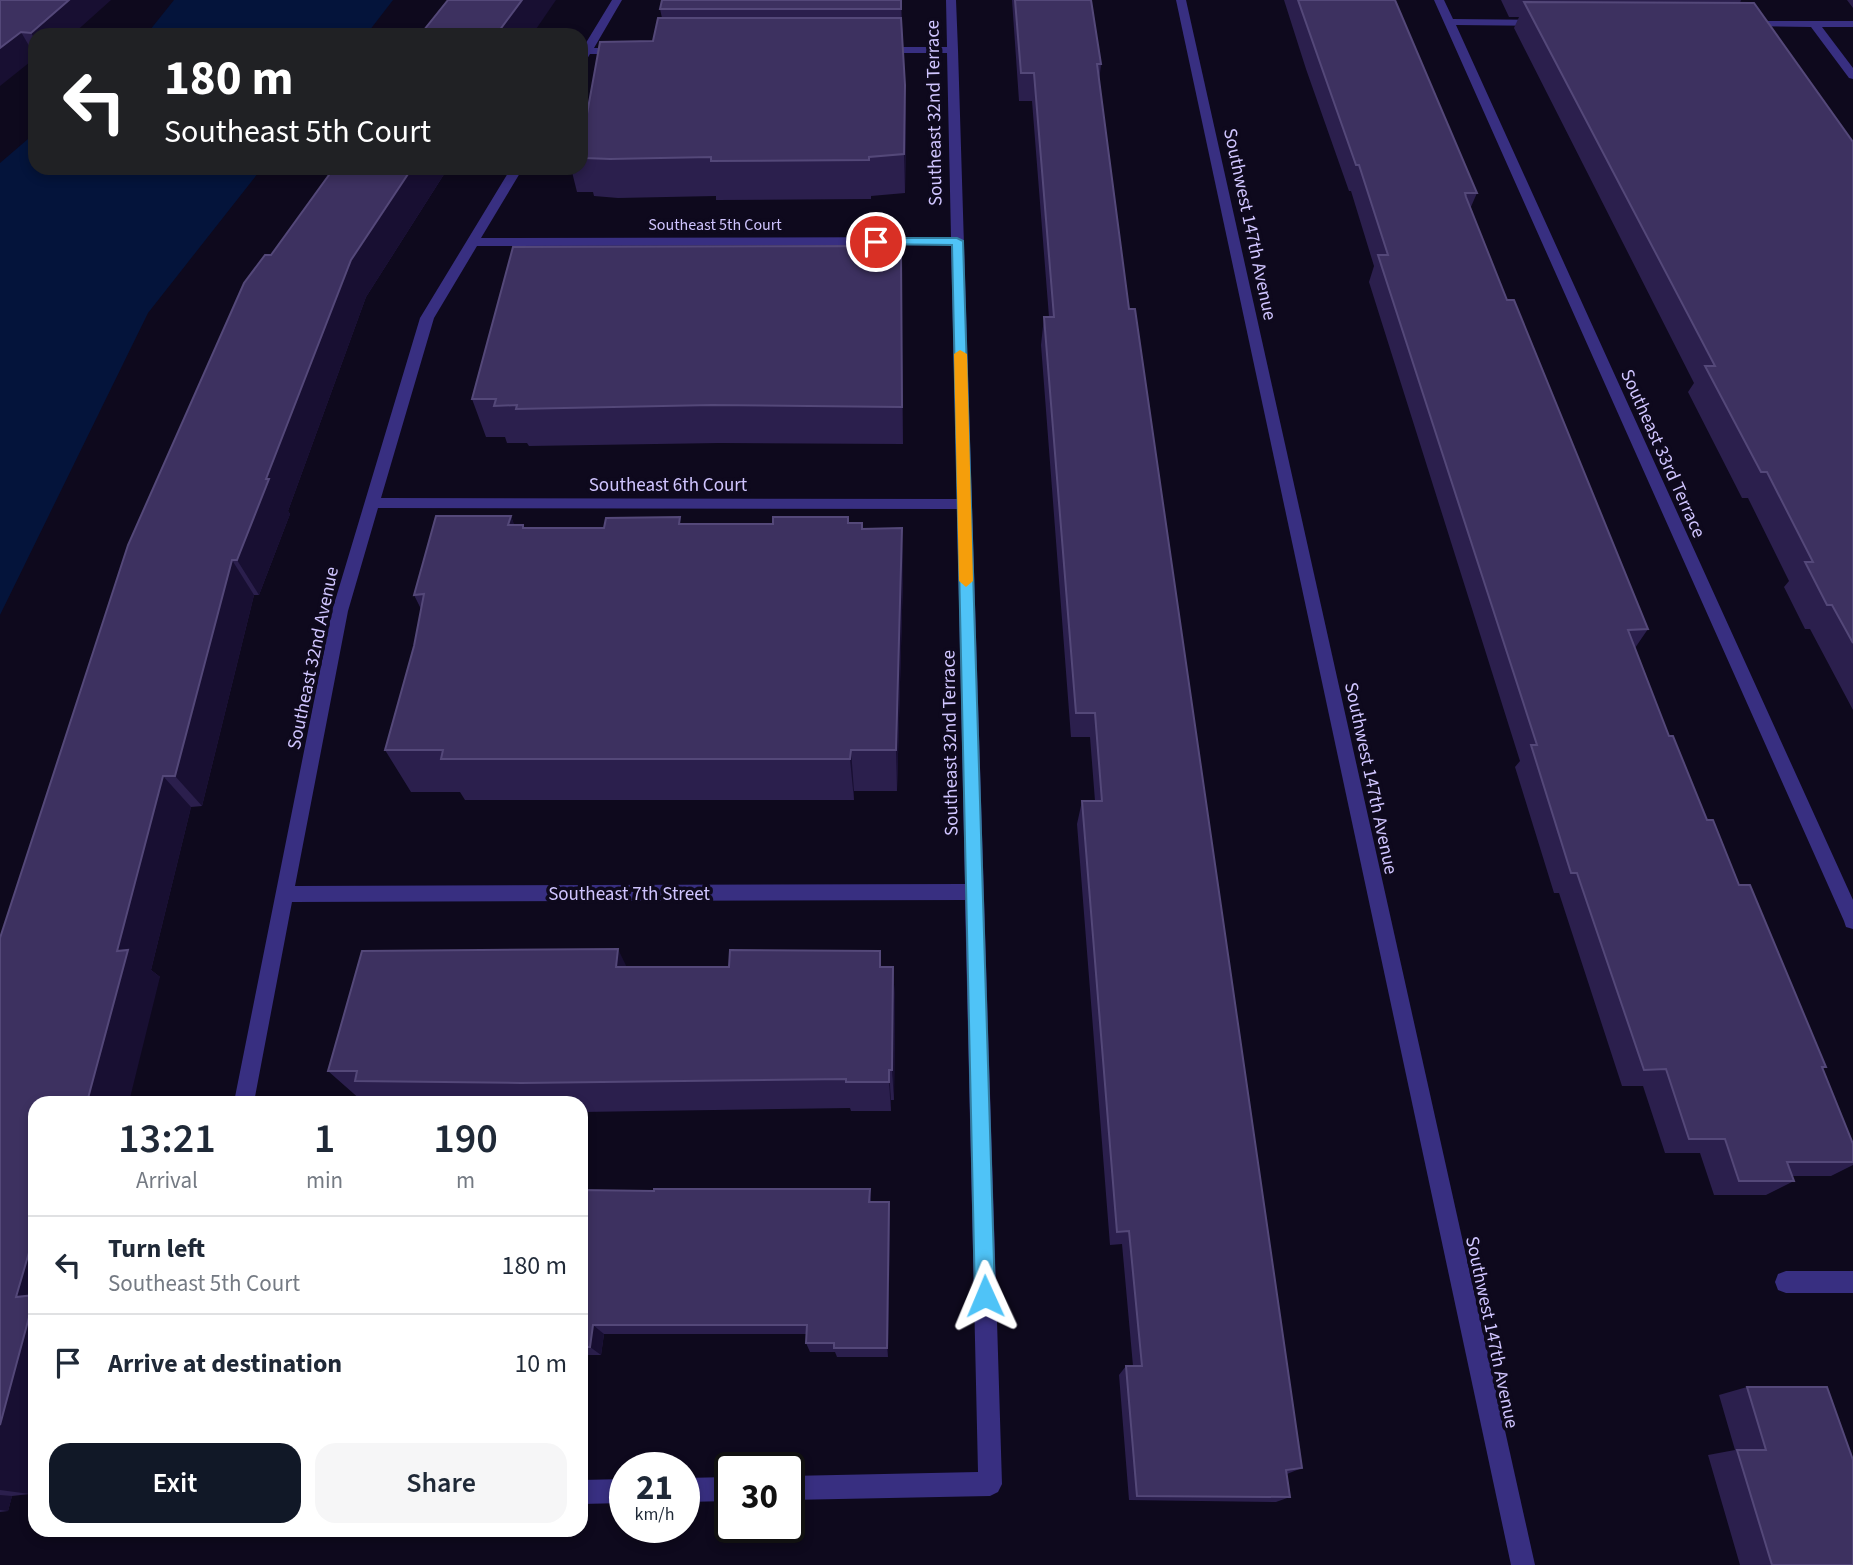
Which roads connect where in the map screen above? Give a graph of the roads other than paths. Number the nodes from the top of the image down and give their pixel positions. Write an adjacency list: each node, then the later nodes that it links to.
1 (617, 0): 10 (street)
2 (951, 0): 12 (street, Southeast 32nd Terrace)
3 (1181, 0): 30 (street, Southwest 147th Avenue)
4 (1439, 0): 5 (street, Southeast 33rd Terrace)
5 (1449, 22): 6 (street); 23 (street, Southeast 33rd Terrace)
6 (1558, 23)
7 (1733, 23): 8 (street)
8 (1814, 24): 9 (street); 15 (street)
9 (1853, 24)
10 (588, 49)
11 (871, 50): 12 (street)
12 (953, 50): 17 (street, Southeast 32nd Terrace)
13 (641, 51): 14 (street)
14 (588, 56)
15 (1853, 76)
16 (513, 175): 18 (street, Southeast 32nd Avenue)
17 (957, 241): 18 (street, Southeast 5th Court); 20 (street, Southeast 32nd Terrace)
18 (472, 242): 19 (street, Southeast 32nd Avenue)
19 (372, 503): 20 (street, Southeast 6th Court); 22 (street, Southeast 32nd Avenue)
20 (964, 504): 21 (street, Southeast 32nd Terrace)
21 (974, 892): 22 (street, Southeast 7th Street); 27 (street, Southeast 32nd Terrace)
22 (285, 894): 24 (street, Southeast 32nd Avenue)
23 (1853, 921)
24 (245, 1096)
25 (1786, 1282): 26 (street)
26 (1853, 1282)
27 (805, 1488)
28 (609, 1491): 29 (street)
29 (588, 1492)
30 (1522, 1565)

